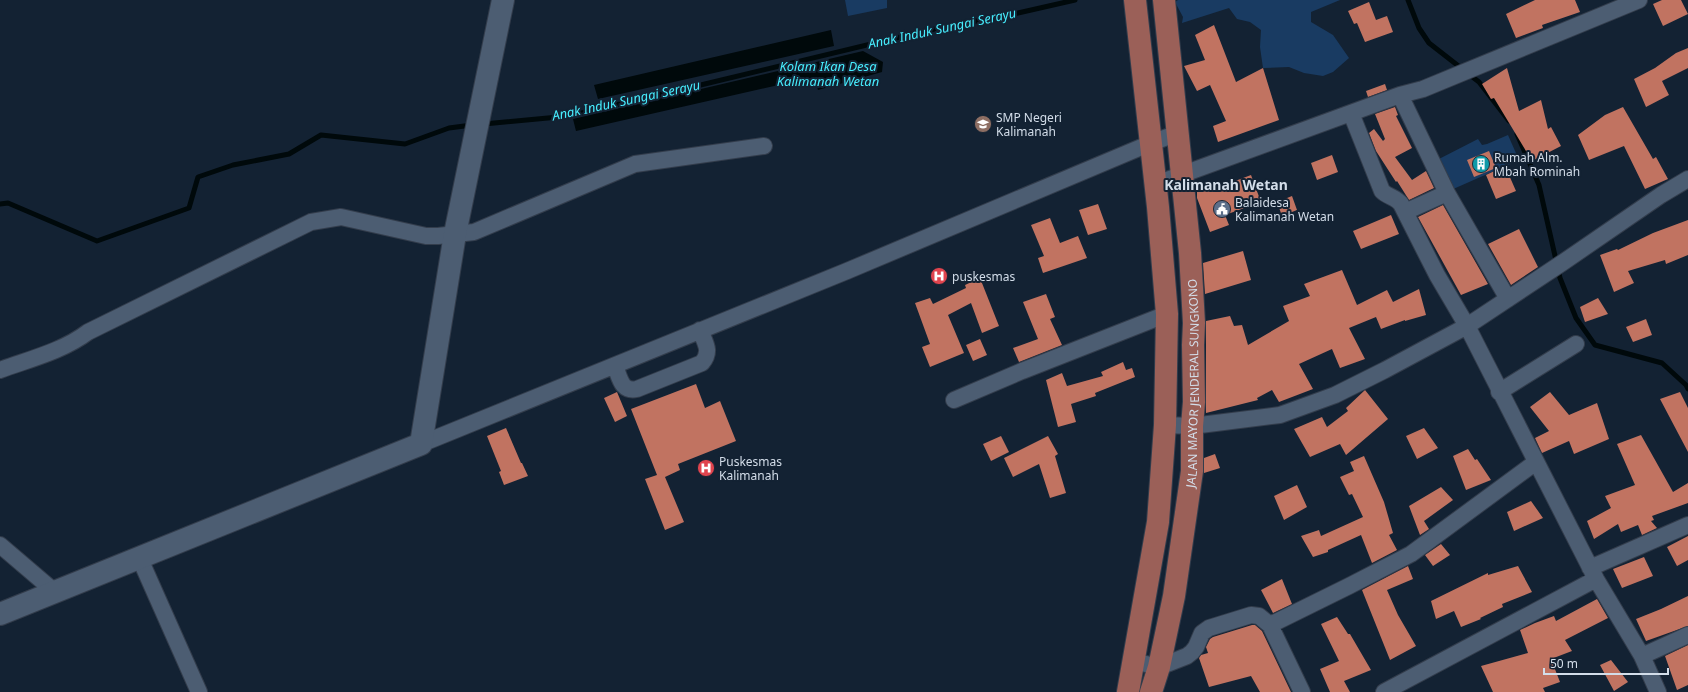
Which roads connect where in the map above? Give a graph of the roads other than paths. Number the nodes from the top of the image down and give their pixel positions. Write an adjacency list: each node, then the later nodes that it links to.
1 (503, 0): 15 (street)
2 (1639, 0): 5 (street)
3 (1165, 5): 7 (main road, JALAN MAYOR JENDERAL SUNGKONO)
4 (1136, 6): 8 (main road, JALAN MAYOR JENDERAL SUNGKONO)
5 (1400, 94): 6 (street); 13 (street)
6 (1351, 113): 10 (street); 14 (street)
7 (1178, 134): 8 (street); 10 (main road, JALAN MAYOR JENDERAL SUNGKONO)
8 (1151, 143): 12 (main road, JALAN MAYOR JENDERAL SUNGKONO); 19 (street)
9 (764, 146): 15 (street)
10 (1183, 175): 12 (street); 26 (main road, JALAN MAYOR JENDERAL SUNGKONO)
11 (1688, 179): 16 (street)
12 (1156, 184): 17 (main road, JALAN MAYOR JENDERAL SUNGKONO)
13 (1447, 193): 14 (street); 16 (street)
14 (1405, 212): 18 (street)
15 (455, 234): 22 (street); 27 (street)
16 (1508, 299): 18 (street)
17 (1168, 314): 24 (street); 25 (main road, JALAN MAYOR JENDERAL SUNGKONO)
18 (1467, 326): 23 (street); 26 (street)
19 (700, 330): 21 (street); 21 (street)
20 (1576, 344): 23 (street)
21 (615, 366): 27 (street)
22 (0, 370)
23 (1499, 392): 28 (street)
24 (954, 400)
25 (1166, 425): 26 (street); 38 (main road, JALAN MAYOR JENDERAL SUNGKONO)
26 (1192, 426): 39 (main road, JALAN MAYOR JENDERAL SUNGKONO)
27 (421, 444): 31 (street)
28 (1536, 462): 32 (street); 35 (street)
29 (1688, 525): 32 (street)
30 (0, 545): 33 (street)
31 (140, 559): 33 (street); 40 (street)
32 (1593, 573): 37 (street); 44 (street)
33 (55, 592): 34 (street)
34 (0, 614)
35 (1270, 625): 39 (street); 43 (street)
36 (1688, 635): 37 (street)
37 (1642, 656): 45 (street)
38 (1133, 661): 39 (street); 41 (main road, JALAN MAYOR JENDERAL SUNGKONO)
39 (1159, 667): 42 (main road, JALAN MAYOR JENDERAL SUNGKONO)
40 (199, 692)
41 (1128, 692)
42 (1151, 692)
43 (1302, 692)
44 (1384, 692)
45 (1657, 692)

